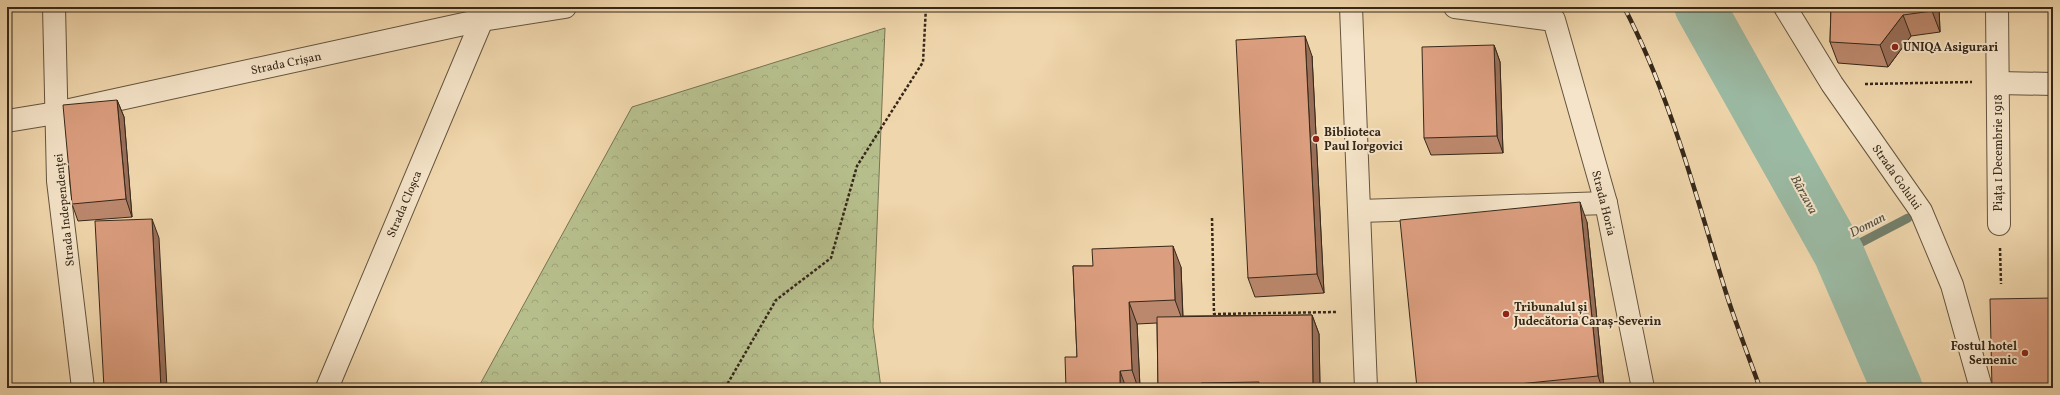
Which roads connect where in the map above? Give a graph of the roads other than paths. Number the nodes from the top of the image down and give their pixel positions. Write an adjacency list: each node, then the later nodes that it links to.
1 (54, 7): 10 (street, Strada Independenței)
2 (565, 7): 7 (street, Strada Crișan)
3 (1350, 7): 13 (street)
4 (1455, 7): 12 (street, Strada Horia)
5 (1785, 7): 19 (street, Strada Golului)
6 (1997, 7): 8 (street, Piața 1 Decembrie 1918)
7 (482, 20): 10 (street, Strada Crișan); 16 (street, Strada Cloșca)
8 (1998, 83): 9 (street, Piața 1 Decembrie 1918); 14 (street, Piața 1 Decembrie 1918)
9 (2053, 84)
10 (56, 113): 11 (street, Strada Crișan); 15 (street, Strada Independenței)
11 (7, 122)
12 (1606, 203): 13 (street); 18 (street, Strada Horia)
13 (1360, 211): 17 (street)
14 (1999, 224)
15 (83, 388)
16 (327, 388)
17 (1366, 388)
18 (1643, 388)
19 (1981, 388)

